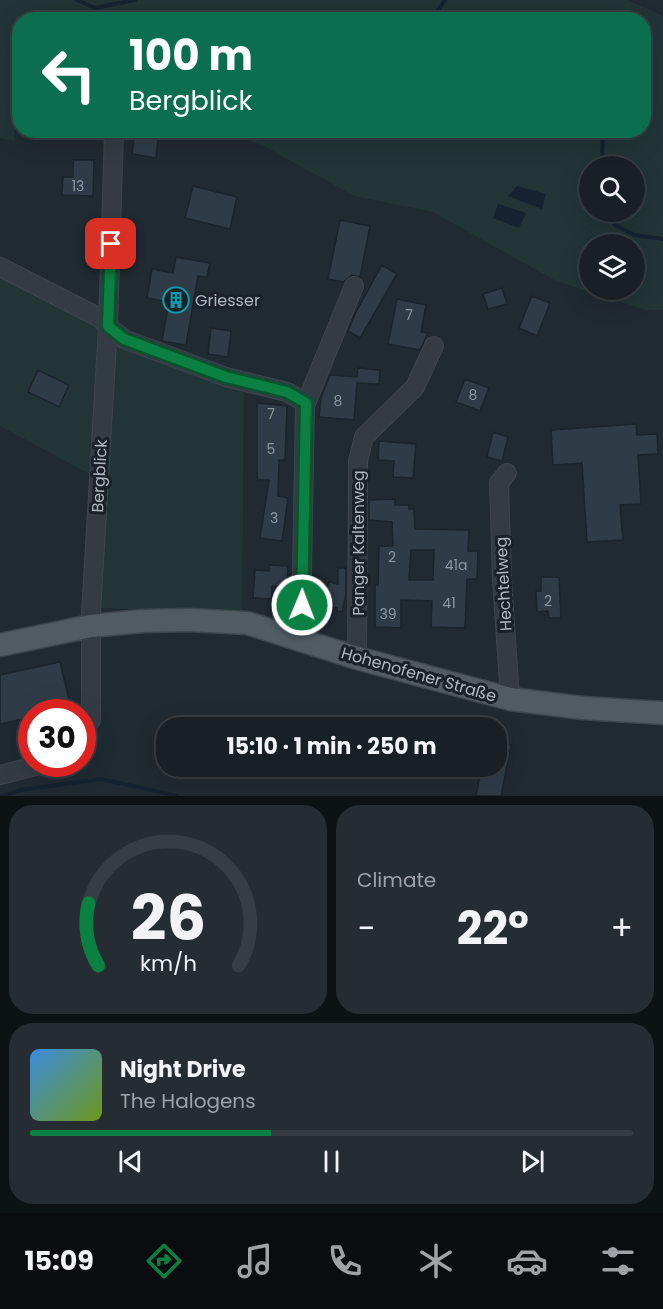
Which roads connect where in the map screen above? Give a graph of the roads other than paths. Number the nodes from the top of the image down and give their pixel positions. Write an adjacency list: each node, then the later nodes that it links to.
1 (114, 138): 4 (street, Bergblick)
2 (0, 267): 4 (street)
3 (354, 286): 6 (street)
4 (108, 326): 6 (street); 8 (street, Bergblick)
5 (434, 346): 11 (street, Panger Kaltenweg)
6 (306, 403): 9 (street)
7 (507, 473): 13 (street, Hechtelweg)
8 (91, 626): 9 (main road, Hohenofener Straße); 10 (main road, Hohenofener Straße); 12 (street, Bergblick)
9 (299, 639): 11 (main road, Hohenofener Straße)
10 (0, 645)
11 (357, 658): 13 (main road, Hohenofener Straße)
12 (91, 699)
13 (510, 699): 14 (main road, Hohenofener Straße)
14 (663, 713)
15 (18, 770): 16 (street)
16 (0, 775)

